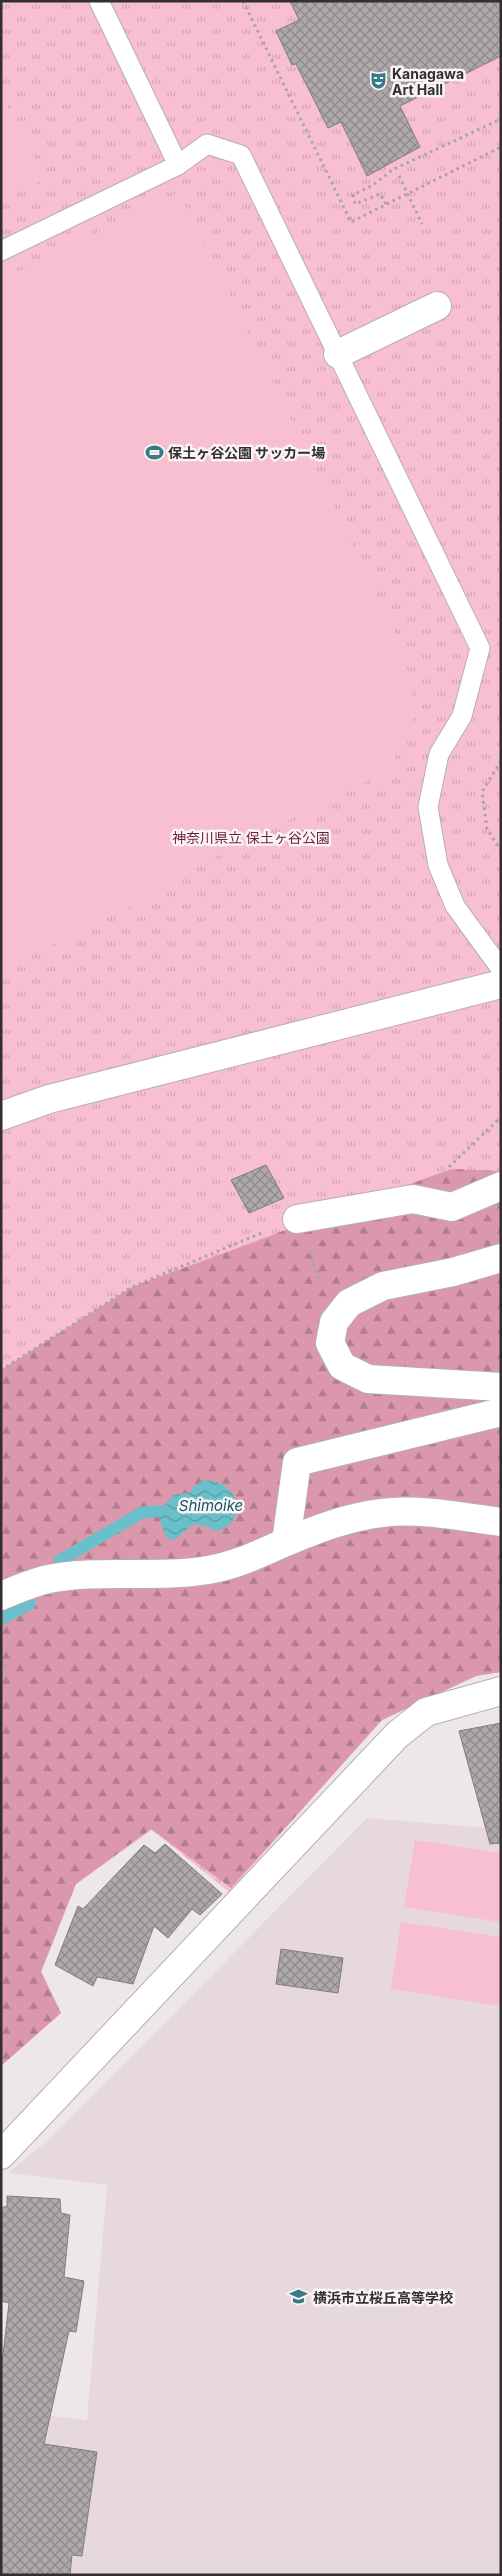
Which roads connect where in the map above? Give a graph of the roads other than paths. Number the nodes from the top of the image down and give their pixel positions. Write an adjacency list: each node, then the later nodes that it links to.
1 (99, 1): 2 (lane)
2 (178, 165): 3 (lane); 5 (lane)
3 (1, 251)
4 (437, 306): 5 (street)
5 (338, 354): 6 (lane)
6 (501, 969)
7 (501, 984): 8 (street)
8 (1, 1116)
9 (501, 1186): 10 (street)
10 (298, 1219)
11 (501, 1258): 12 (street)
12 (501, 1387)
13 (501, 1412): 15 (street)
14 (501, 1522): 15 (street)
15 (286, 1542): 16 (street)
16 (1, 1596)
17 (501, 1691): 18 (street)
18 (1, 2155)

